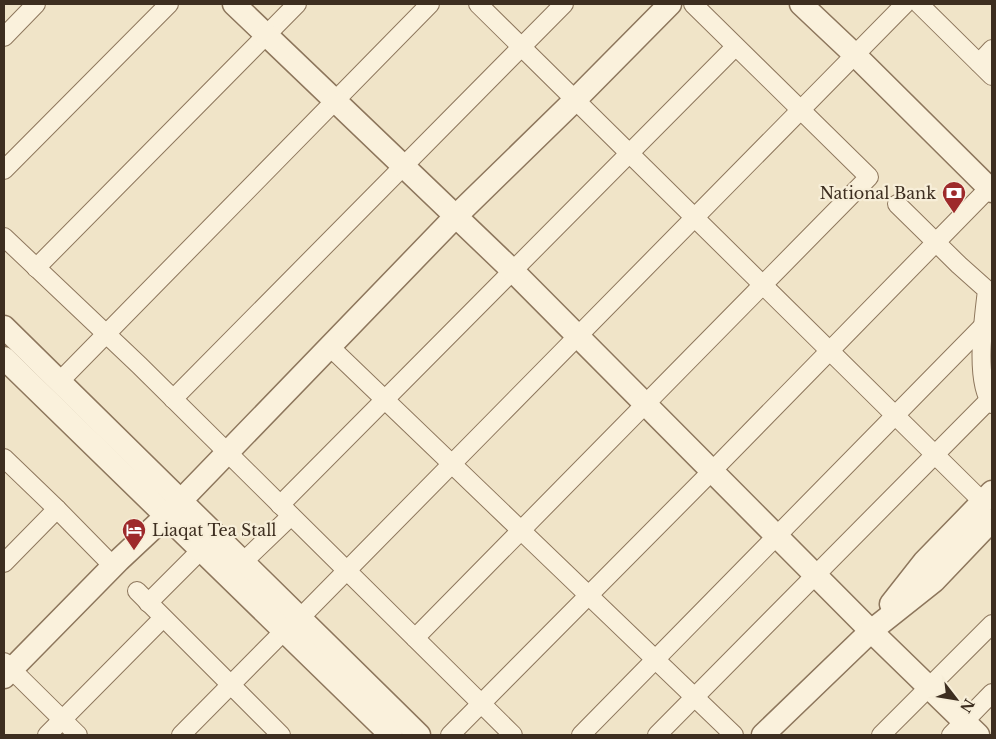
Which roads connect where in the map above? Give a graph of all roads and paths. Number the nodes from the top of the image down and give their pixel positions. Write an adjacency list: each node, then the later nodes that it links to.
1 (36, 4): 15 (street)
2 (169, 4): 27 (street)
3 (234, 4): 14 (street)
4 (297, 4): 14 (street)
5 (430, 4): 23 (street)
6 (478, 4): 16 (street)
7 (564, 4): 16 (street)
8 (670, 4): 22 (street)
9 (693, 4): 17 (street)
10 (801, 4): 18 (street)
11 (822, 4): 18 (street)
12 (905, 4): 18 (street)
13 (919, 4): 20 (street)
14 (266, 35): 23 (street); 34 (street)
15 (4, 37)
16 (521, 47): 22 (street); 26 (street)
17 (736, 47): 24 (street); 25 (street)
18 (859, 49): 24 (street); 28 (street)
19 (992, 49): 20 (street)
20 (979, 63): 21 (street)
21 (992, 76)
22 (575, 100): 25 (street); 30 (street)
23 (335, 101): 26 (street); 39 (street)
24 (800, 110): 31 (street); 36 (street)
25 (630, 154): 31 (street); 35 (street)
26 (404, 166): 30 (street); 45 (street)
27 (4, 170)
28 (991, 184): 33 (street)
29 (897, 204): 33 (street)
30 (455, 217): 35 (street); 41 (street)
31 (694, 218): 36 (street); 40 (street)
32 (4, 237): 34 (street)
33 (936, 243): 38 (street); 42 (street)
34 (36, 268): 39 (street)
35 (513, 271): 40 (street); 46 (street)
36 (763, 285): 42 (street); 48 (street)
37 (4, 327): 44 (street)
38 (982, 327): 47 (street); 49 (street)
39 (106, 334): 44 (street); 45 (street)
40 (578, 336): 48 (street); 53 (street)
41 (329, 346): 46 (street); 50 (street)
42 (830, 351): 49 (street); 54 (street)
43 (4, 358): 56 (street)
44 (59, 382): 56 (street)
45 (173, 399): 50 (street)
46 (385, 400): 53 (street); 58 (street)
47 (991, 402): 51 (street)
48 (646, 404): 54 (street); 59 (street)
49 (895, 415): 51 (street); 60 (street)
50 (227, 452): 56 (street); 58 (street)
51 (935, 455): 55 (street); 66 (street)
52 (4, 458): 57 (street)
53 (452, 464): 59 (street); 65 (street)
54 (712, 471): 60 (street); 67 (street)
55 (989, 504): 71 (street)
56 (173, 508): 61 (street); 62 (street); 64 (street)
57 (57, 509): 63 (street); 64 (street)
58 (286, 510): 62 (street); 65 (street)
59 (521, 531): 67 (street); 72 (street)
60 (777, 536): 66 (street); 73 (street)
61 (201, 550): 68 (street); 70 (street)
62 (243, 562): 70 (street)
63 (4, 563)
64 (113, 566): 74 (street)
65 (347, 571): 70 (street); 72 (street)
66 (816, 575): 71 (street); 78 (street)
67 (589, 596): 73 (street); 79 (street)
68 (163, 618): 75 (street); 80 (street)
69 (992, 624): 76 (street)
70 (292, 625): 75 (street); 86 (street); 87 (street)
71 (871, 631): 76 (street); 93 (street)
72 (415, 638): 79 (street)
73 (655, 660): 78 (street); 90 (street)
74 (6, 669): 80 (street)
75 (230, 685): 84 (street); 85 (street)
76 (929, 687): 81 (street); 94 (street)
77 (992, 693): 81 (street)
78 (694, 698): 91 (street); 92 (street)
79 (481, 704): 88 (street); 89 (street)
80 (62, 720): 82 (street); 83 (street)
81 (964, 731)
82 (47, 735)
83 (78, 735)
84 (181, 735)
85 (281, 735)
86 (391, 735)
87 (419, 735)
88 (450, 735)
89 (513, 735)
90 (581, 735)
91 (657, 735)
92 (734, 735)
93 (763, 735)
94 (881, 735)

